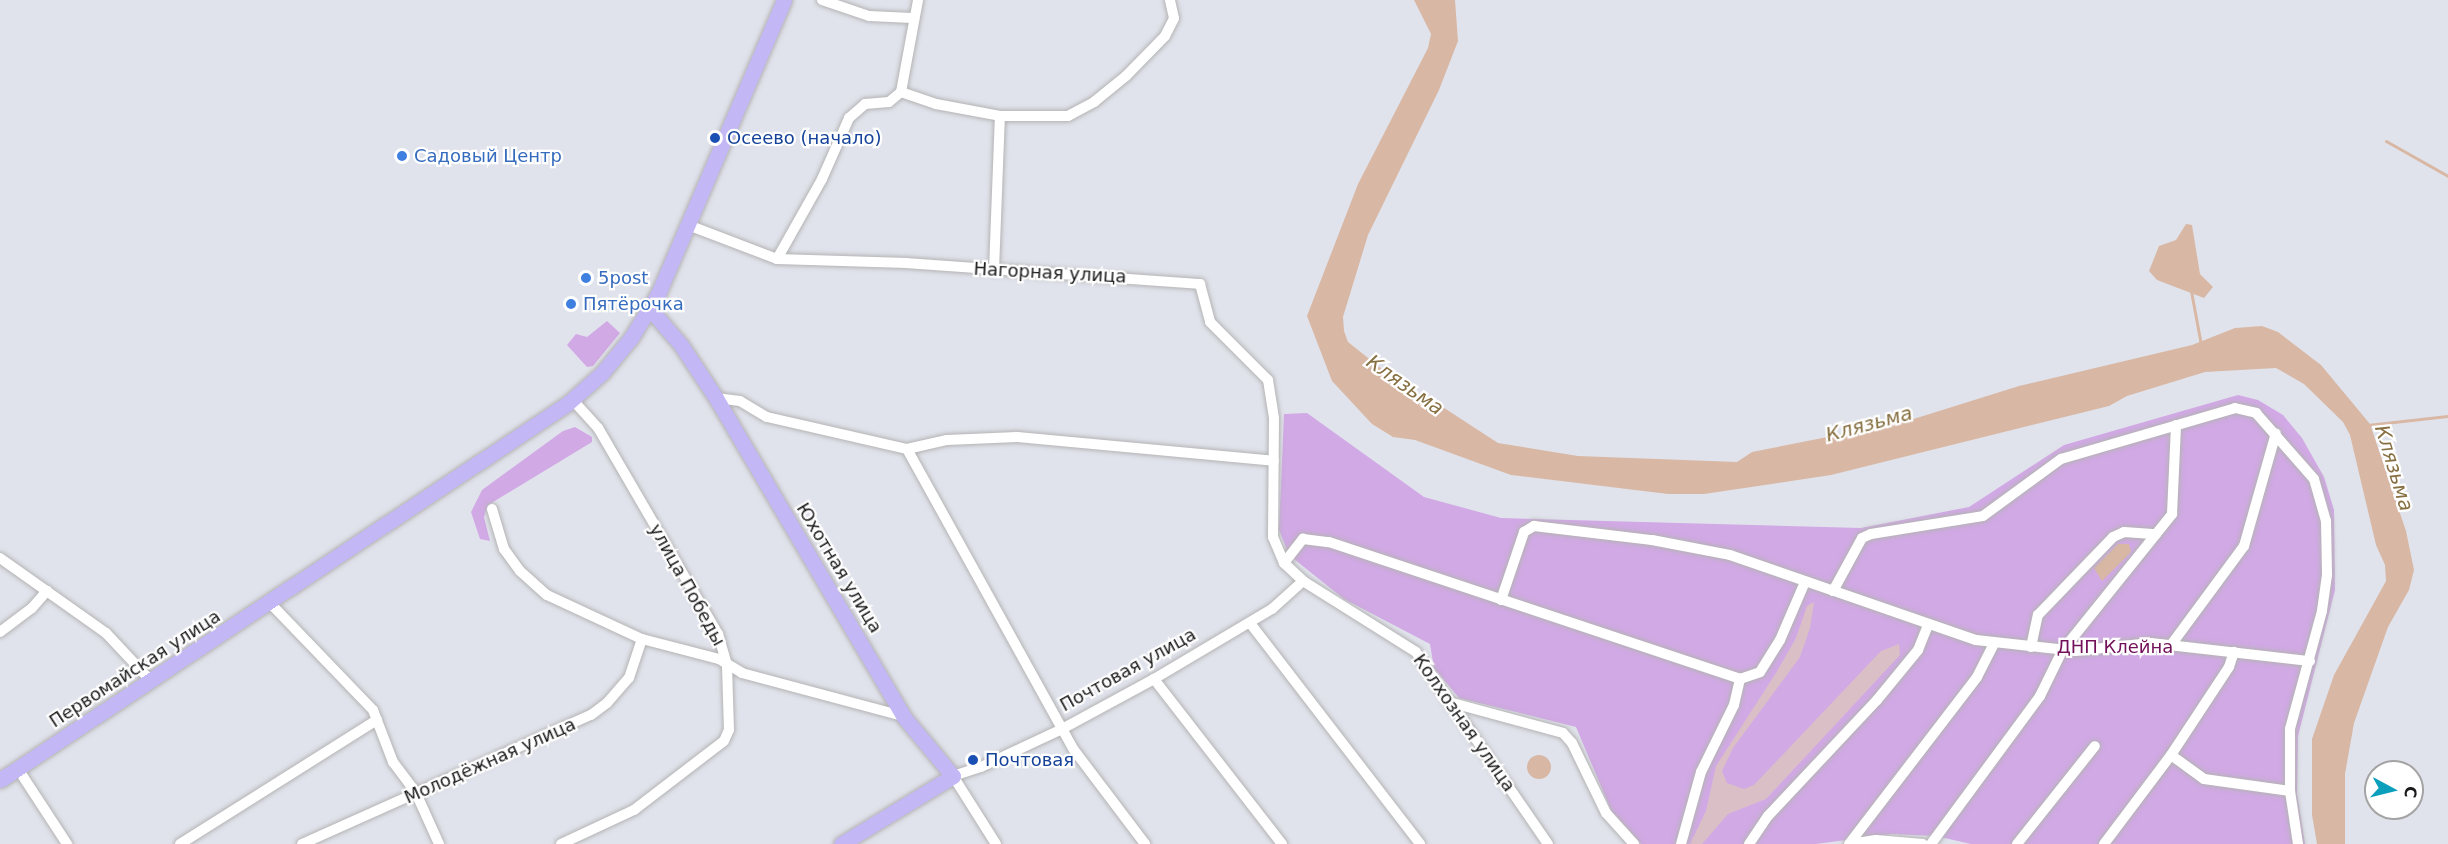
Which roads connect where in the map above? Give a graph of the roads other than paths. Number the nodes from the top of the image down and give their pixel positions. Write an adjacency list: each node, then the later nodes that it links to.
1 (784, 0): 8 (main road, Первомайская улица)
2 (822, 0): 5 (street)
3 (918, 0): 5 (street)
4 (1170, 0): 7 (street)
5 (912, 18): 6 (street)
6 (901, 92): 7 (street); 9 (street)
7 (1000, 116): 10 (street)
8 (687, 225): 9 (street, Нагорная улица); 11 (main road, Первомайская улица)
9 (777, 259): 10 (street, Нагорная улица)
10 (994, 270): 17 (street, Нагорная улица)
11 (650, 309): 12 (main road, Юхотная улица); 13 (main road, Первомайская улица)
12 (716, 398): 16 (street); 43 (main road, Юхотная улица)
13 (573, 400): 27 (main road, Первомайская улица); 38 (street, улица Победы)
14 (2176, 425): 15 (street); 19 (street); 25 (street)
15 (2276, 433): 33 (street); 37 (street)
16 (907, 450): 17 (street); 45 (street)
17 (1275, 457): 21 (street)
18 (492, 509): 31 (street)
19 (2156, 534): 34 (street); 35 (street)
20 (0, 558): 24 (street)
21 (1284, 563): 22 (street); 26 (street)
22 (1303, 581): 28 (street, Почтовая улица); 42 (street, Колхозная улица)
23 (1805, 582): 25 (street); 26 (street); 39 (street)
24 (47, 591): 30 (street); 41 (street)
25 (1833, 591): 29 (street)
26 (1502, 600): 39 (street)
27 (270, 603): 41 (main road, Первомайская улица); 44 (street)
28 (1250, 623): 40 (street, Почтовая улица); 62 (street)
29 (1928, 625): 32 (street); 66 (street)
30 (0, 632)
31 (642, 639): 38 (street); 52 (street, Молодёжная улица)
32 (1994, 643): 34 (street); 67 (street)
33 (2171, 645): 35 (street); 36 (street)
34 (2031, 647): 35 (street)
35 (2062, 651): 69 (street)
36 (2234, 652): 37 (street); 47 (street)
37 (2310, 660): 51 (street)
38 (727, 665): 43 (street); 57 (street, улица Победы)
39 (1740, 678): 65 (street)
40 (1154, 679): 45 (street, Почтовая улица); 61 (street)
41 (152, 682): 48 (main road, Первомайская улица)
42 (1449, 702): 63 (street, Колхозная улица); 64 (street)
43 (903, 716): 49 (main road, Юхотная улица)
44 (377, 720): 52 (street); 54 (street)
45 (1062, 729): 49 (street, Почтовая улица); 60 (street)
46 (2095, 746): 70 (street)
47 (2171, 755): 51 (street); 71 (street)
48 (18, 769): 50 (main road, Первомайская улица); 53 (street)
49 (953, 776): 58 (main road, Почтовая улица); 59 (street, Юхотная улица)
50 (0, 780)
51 (2290, 791): 72 (street)
52 (416, 793): 55 (street, Молодёжная улица); 56 (street)
53 (67, 844)
54 (180, 844)
55 (302, 844)
56 (439, 844)
57 (561, 844)
58 (841, 844)
59 (996, 844)
60 (1145, 844)
61 (1282, 844)
62 (1420, 844)
63 (1548, 844)
64 (1634, 844)
65 (1681, 844)
66 (1749, 844)
67 (1849, 844): 68 (street)
68 (1923, 844)
69 (1931, 844)
70 (2017, 844)
71 (2104, 844)
72 (2298, 844)

